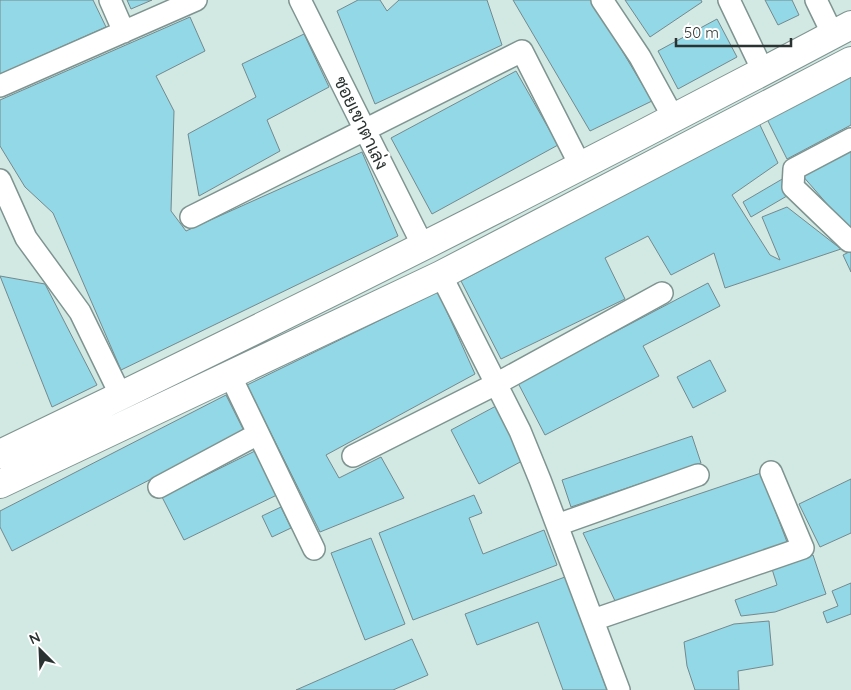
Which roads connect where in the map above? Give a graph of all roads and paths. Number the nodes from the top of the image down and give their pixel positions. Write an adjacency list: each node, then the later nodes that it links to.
1 (110, 0): 8 (street)
2 (196, 0): 8 (street)
3 (602, 0): 12 (street)
4 (729, 0): 10 (street)
5 (816, 0): 7 (street)
6 (304, 1): 13 (street, ซอยเขาตาเล่ง)
7 (842, 30): 10 (main road)
8 (124, 32): 11 (street)
9 (851, 61): 20 (main road)
10 (763, 71): 12 (main road)
11 (0, 86)
12 (673, 117): 15 (main road)
13 (365, 130): 15 (street); 17 (street); 19 (street, ซอยเขาตาเล่ง)
14 (851, 139): 18 (street)
15 (580, 165): 19 (main road)
16 (2, 187): 24 (street)
17 (191, 217)
18 (851, 241)
19 (422, 246): 24 (main road)
20 (441, 275): 22 (main road); 23 (street)
21 (662, 293): 23 (street)
22 (230, 375): 25 (street); 30 (main road)
23 (496, 384): 27 (street); 32 (street)
24 (121, 396): 26 (main road)
25 (258, 434): 31 (street); 33 (street)
26 (0, 454)
27 (353, 456)
28 (771, 472): 34 (street)
29 (698, 475): 32 (street)
30 (0, 484)
31 (159, 487)
32 (557, 525): 34 (street)
33 (314, 549)
34 (593, 620): 35 (street)
35 (619, 690)

